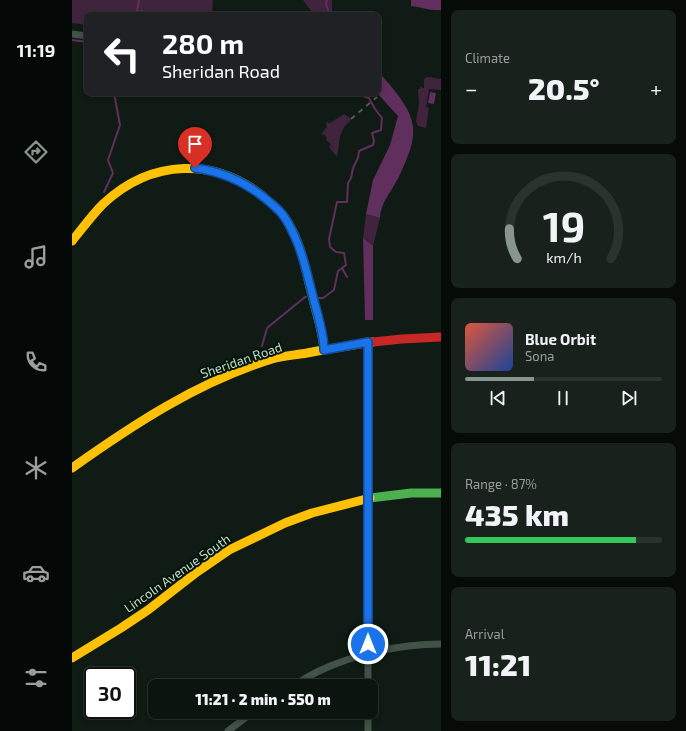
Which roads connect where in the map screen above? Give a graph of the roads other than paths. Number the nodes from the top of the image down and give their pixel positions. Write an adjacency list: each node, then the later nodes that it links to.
1 (72, 34): 2 (street)
2 (84, 36)
3 (72, 241): 6 (street)
4 (441, 337): 5 (street, Sheridan Road)
5 (368, 342): 6 (street, Sheridan Road); 9 (street)
6 (324, 350): 7 (street, Sheridan Road)
7 (72, 468)
8 (441, 493): 9 (street, Lincoln Avenue South)
9 (367, 499): 11 (street); 12 (street, Lincoln Avenue South)
10 (441, 644): 11 (street)
11 (368, 654): 13 (street); 14 (street)
12 (72, 658)
13 (305, 679)
14 (368, 679)
15 (244, 719): 17 (street)
16 (368, 719): 18 (street)
17 (228, 731)
18 (368, 731)

